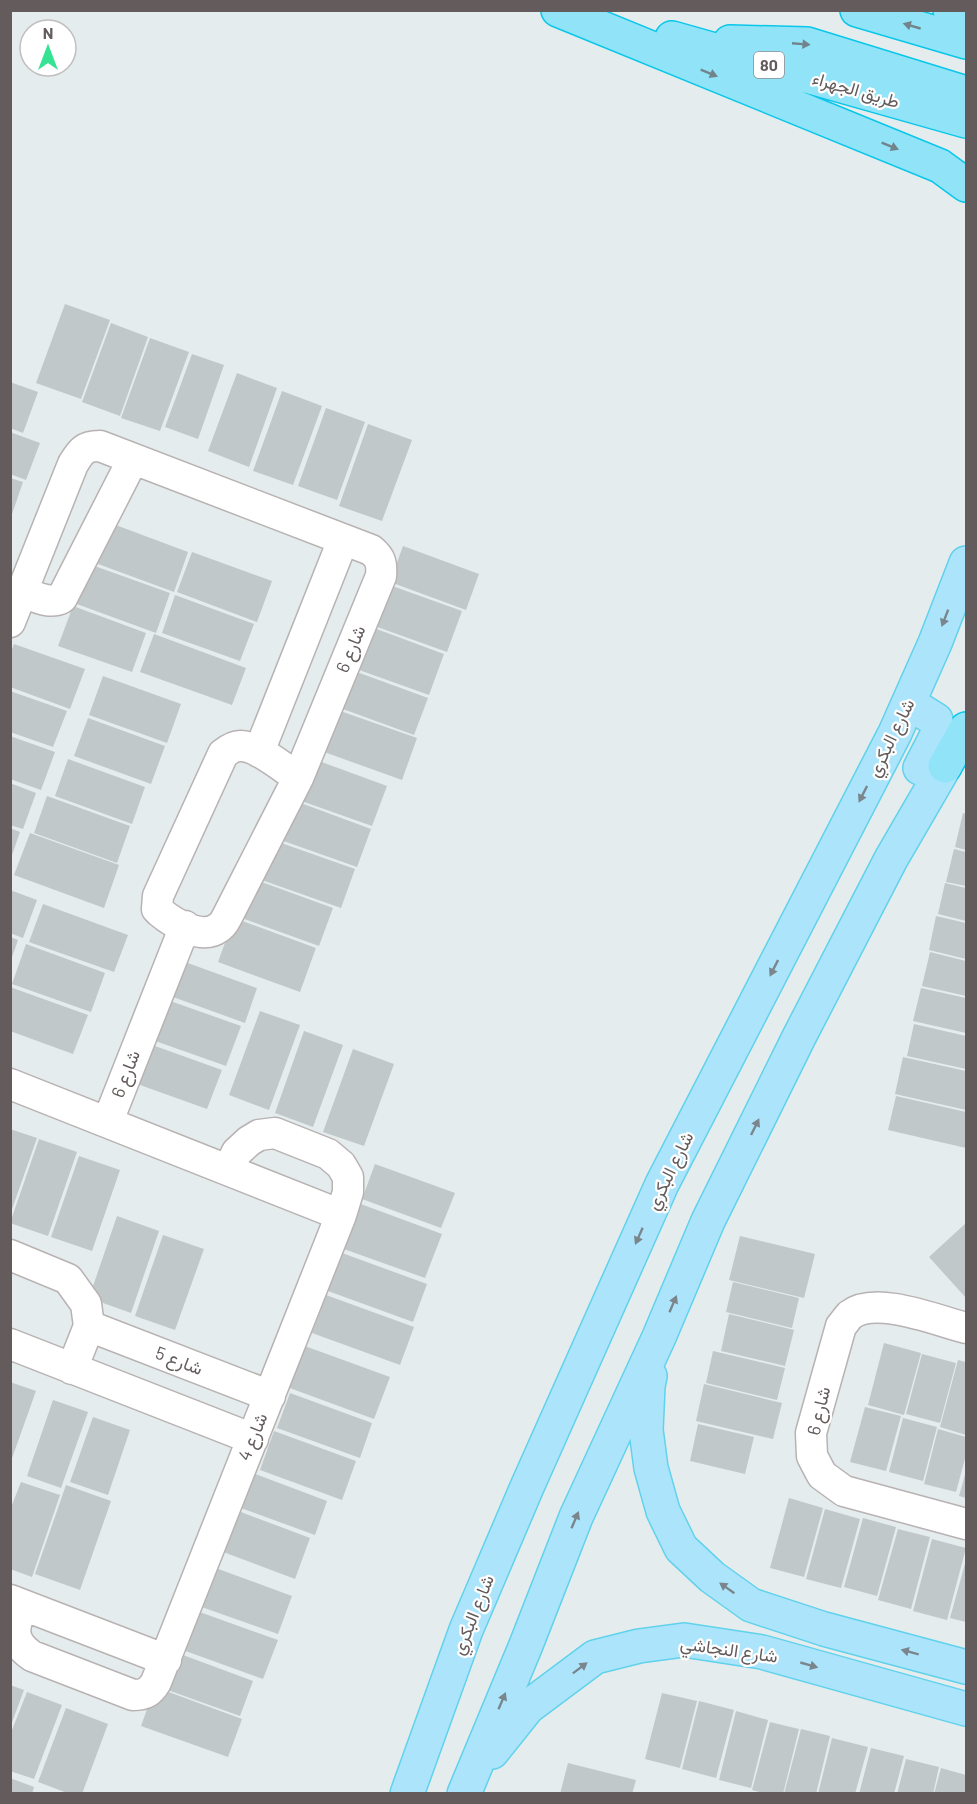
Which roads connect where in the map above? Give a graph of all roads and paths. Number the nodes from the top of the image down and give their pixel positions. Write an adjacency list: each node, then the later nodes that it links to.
1 (558, 10): 10 (highway, one-way to 10)
2 (572, 10): 6 (highway, طريق الجهراء / 80)
3 (857, 10): 7 (highway, one-way to 3)
4 (950, 10): 5 (highway)
5 (966, 11)
6 (680, 41): 8 (highway, one-way to 8); 9 (highway, طريق الجهراء / 80)
7 (966, 42)
8 (966, 93)
9 (966, 121)
10 (966, 185)
11 (133, 459): 12 (street, شارع 6); 14 (street); 14 (street, شارع 6)
12 (343, 540): 19 (street); 21 (street, شارع 6)
13 (966, 563): 16 (main road, شارع البكري, one-way to 16)
14 (22, 591): 15 (street, شارع 6)
15 (10, 622)
16 (909, 703): 22 (main road); 42 (main road, شارع البكري, one-way to 42)
17 (966, 714): 20 (main road)
18 (966, 729): 20 (highway)
19 (259, 752): 21 (street, شارع 6); 23 (street, شارع 6)
20 (945, 766): 22 (main road)
21 (298, 778): 23 (street, شارع 6)
22 (891, 859): 31 (main road, one-way to 22)
23 (184, 926): 25 (street, شارع 6)
24 (10, 1084): 25 (street)
25 (108, 1121): 26 (street)
26 (228, 1170): 27 (street); 27 (street, شارع 4)
27 (341, 1215): 34 (street, شارع 4)
28 (10, 1255): 29 (street)
29 (89, 1326): 33 (street); 34 (street, شارع 5)
30 (966, 1328): 36 (street, شارع 6)
31 (659, 1337): 39 (main road, one-way to 31); 41 (main road, one-way to 31)
32 (10, 1344): 33 (street)
33 (72, 1369): 35 (street)
34 (270, 1396): 35 (street, شارع 4)
35 (253, 1439): 38 (street, شارع 4)
36 (966, 1524)
37 (16, 1602): 38 (street, شارع 4); 38 (street, شارع 4)
38 (166, 1660)
39 (966, 1667)
40 (966, 1709): 41 (main road, شارع النجاشي, one-way to 40)
41 (465, 1789)
42 (407, 1794)

